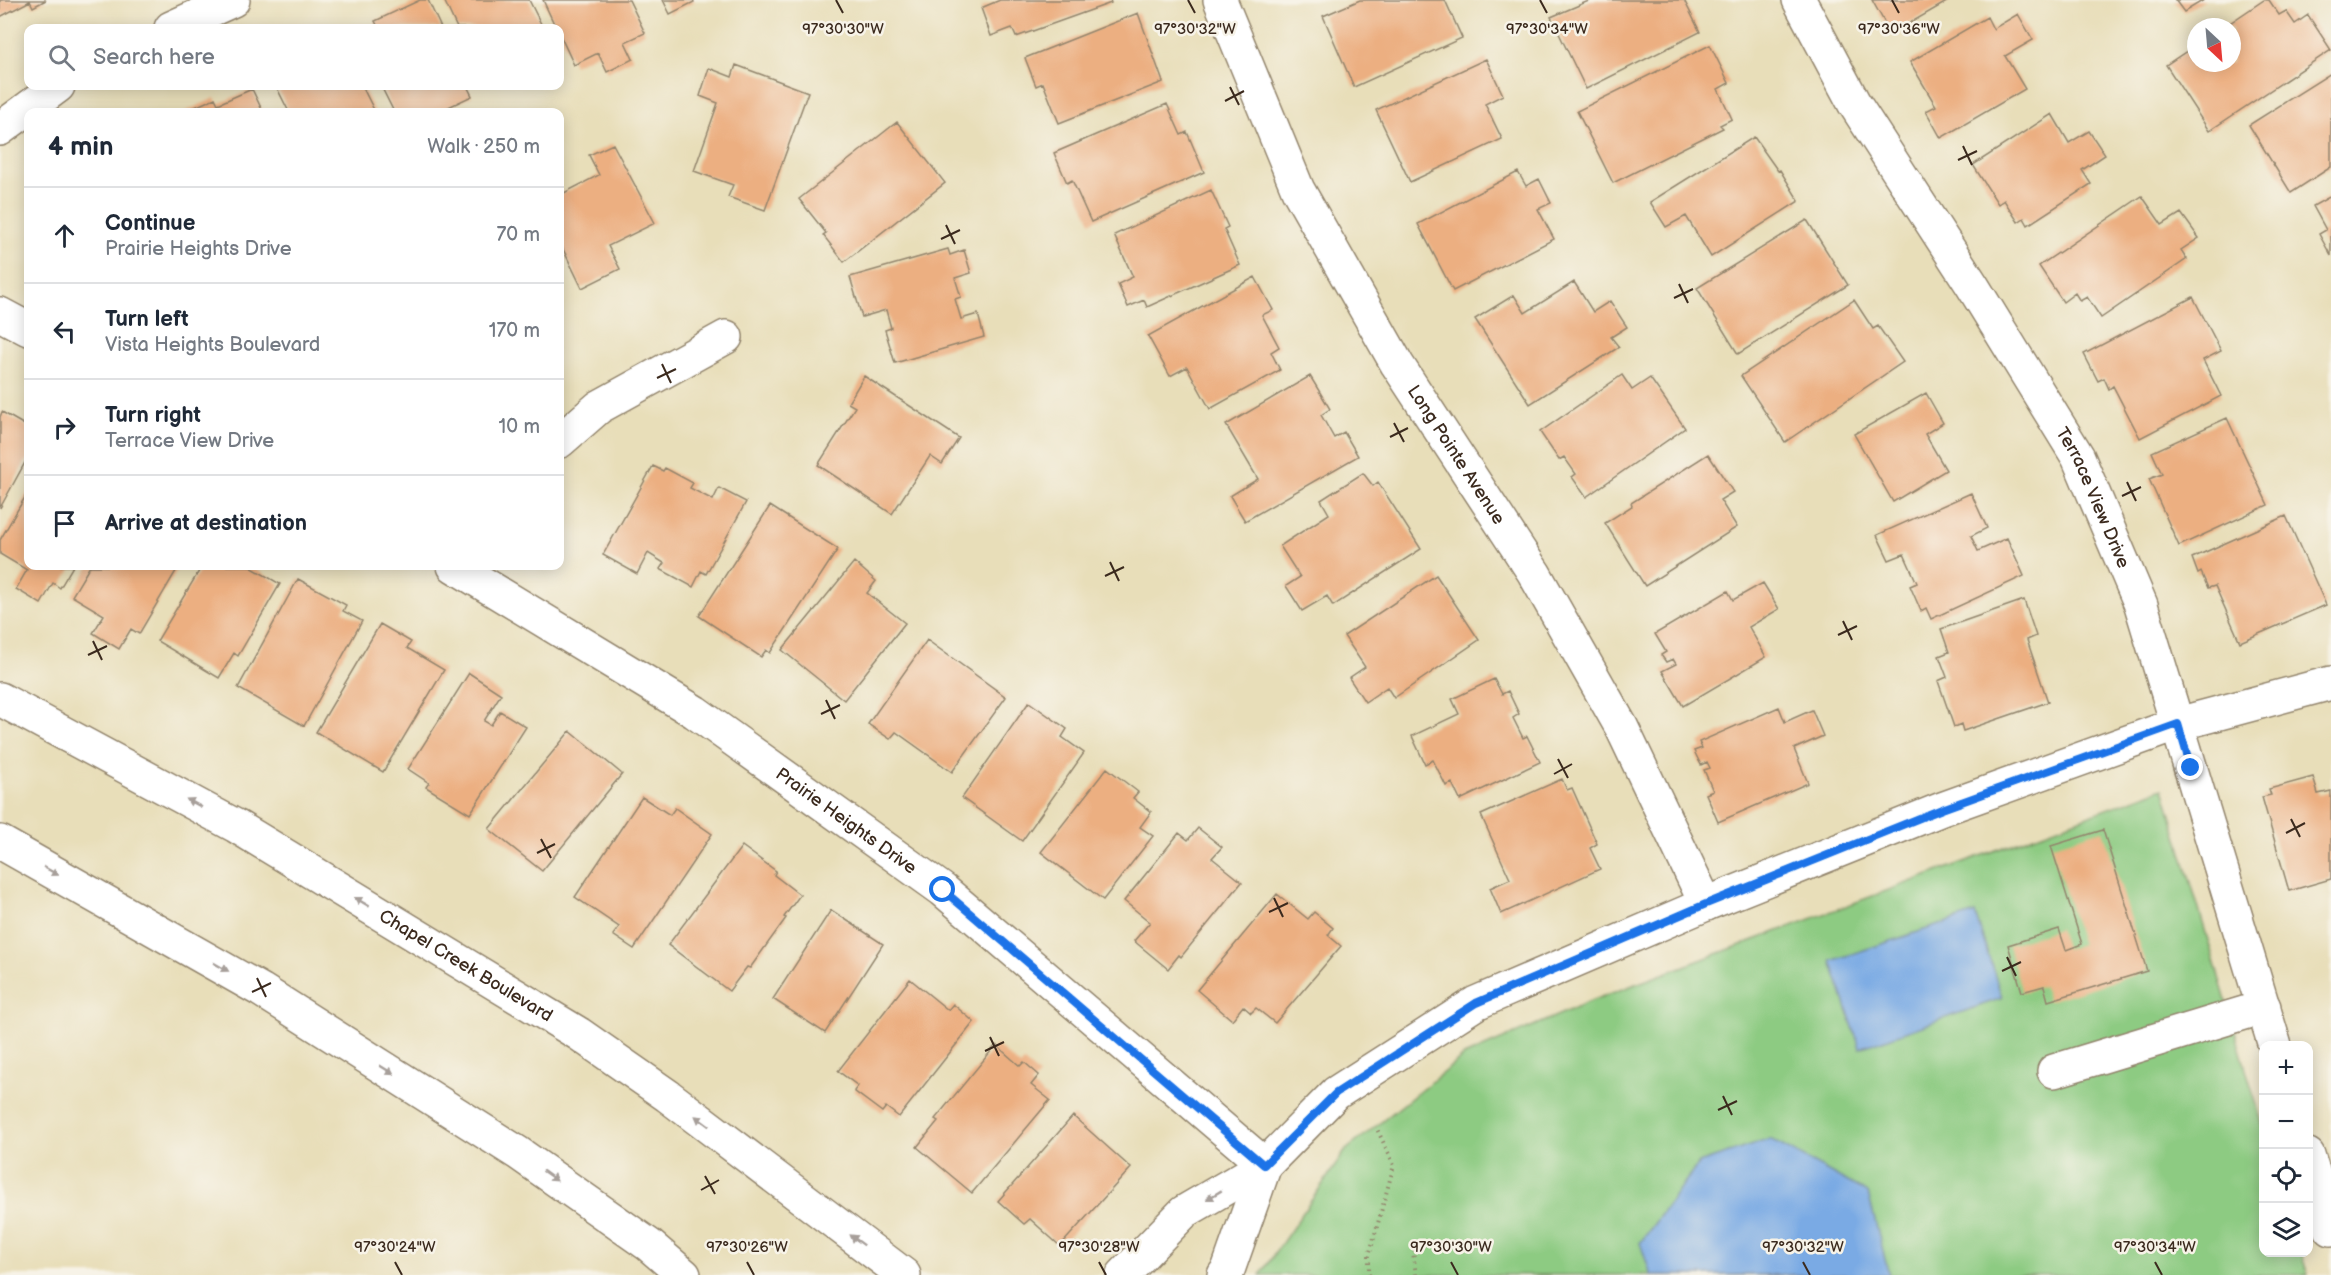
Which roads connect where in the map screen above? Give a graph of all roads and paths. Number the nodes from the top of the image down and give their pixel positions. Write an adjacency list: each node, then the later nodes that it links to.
1 (233, 0): 4 (street)
2 (1220, 0): 18 (street, Long Pointe Avenue)
3 (1799, 0): 16 (street, Terrace View Drive)
4 (180, 24)
5 (53, 90): 6 (street)
6 (28, 108)
7 (24, 111): 8 (street)
8 (0, 129)
9 (0, 314): 10 (street)
10 (24, 327)
11 (726, 337): 12 (street)
12 (564, 437)
13 (461, 570): 23 (street, Prairie Heights Drive)
14 (2331, 683): 16 (street)
15 (0, 699): 28 (street, Chapel Creek Boulevard, one-way to 15)
16 (2178, 724): 18 (street); 19 (street, Terrace View Drive)
17 (0, 842): 27 (street, one-way to 27)
18 (1706, 904): 23 (street)
19 (2264, 1007): 20 (street, Terrace View Drive); 21 (street)
20 (2274, 1041)
21 (2054, 1071)
22 (1377, 1129): 31 (path)
23 (1264, 1165): 29 (street, one-way to 29); 30 (street)
24 (2313, 1170): 25 (street)
25 (2331, 1226)
26 (1428, 1241): 32 (path)
27 (684, 1275)
28 (904, 1275)
29 (1124, 1275)
30 (1224, 1275)
31 (1369, 1275)
32 (1416, 1275)

